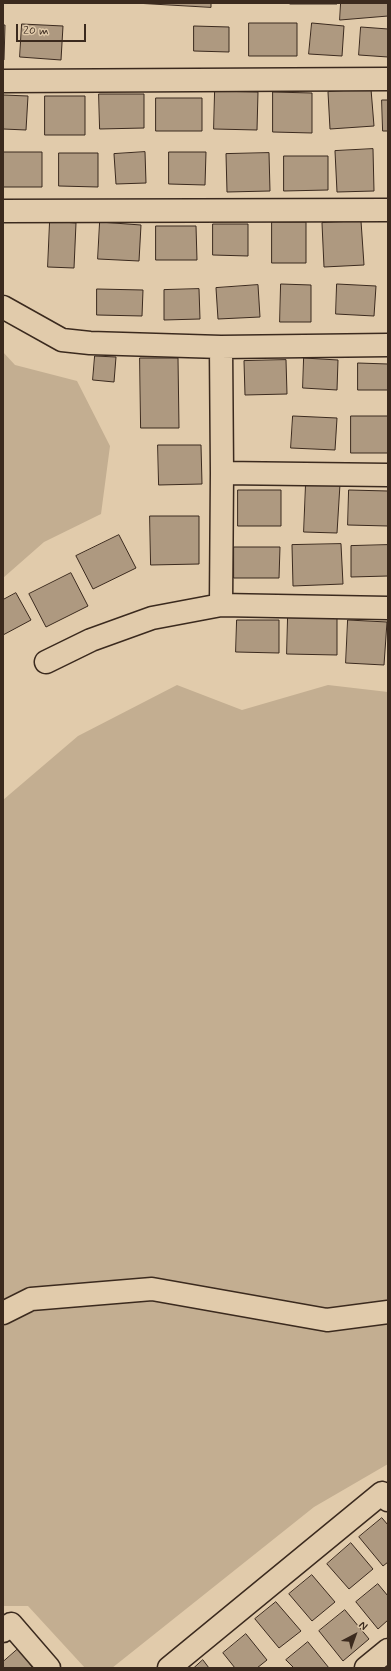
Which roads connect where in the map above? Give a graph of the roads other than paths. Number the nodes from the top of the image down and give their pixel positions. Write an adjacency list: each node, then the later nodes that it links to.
1 (388, 80): 2 (street)
2 (3, 81)
3 (388, 210): 4 (street)
4 (3, 211)
5 (3, 307): 7 (street)
6 (388, 345): 7 (street)
7 (221, 347): 8 (street)
8 (222, 473): 9 (street); 10 (street)
9 (388, 475)
10 (221, 605): 11 (street); 12 (street)
11 (388, 608)
12 (46, 662)
13 (388, 1312): 14 (street)
14 (3, 1313)
15 (388, 1500): 19 (street)
16 (3, 1631): 18 (street)
17 (388, 1650): 20 (street)
18 (49, 1668)
19 (169, 1668)
20 (366, 1668)

